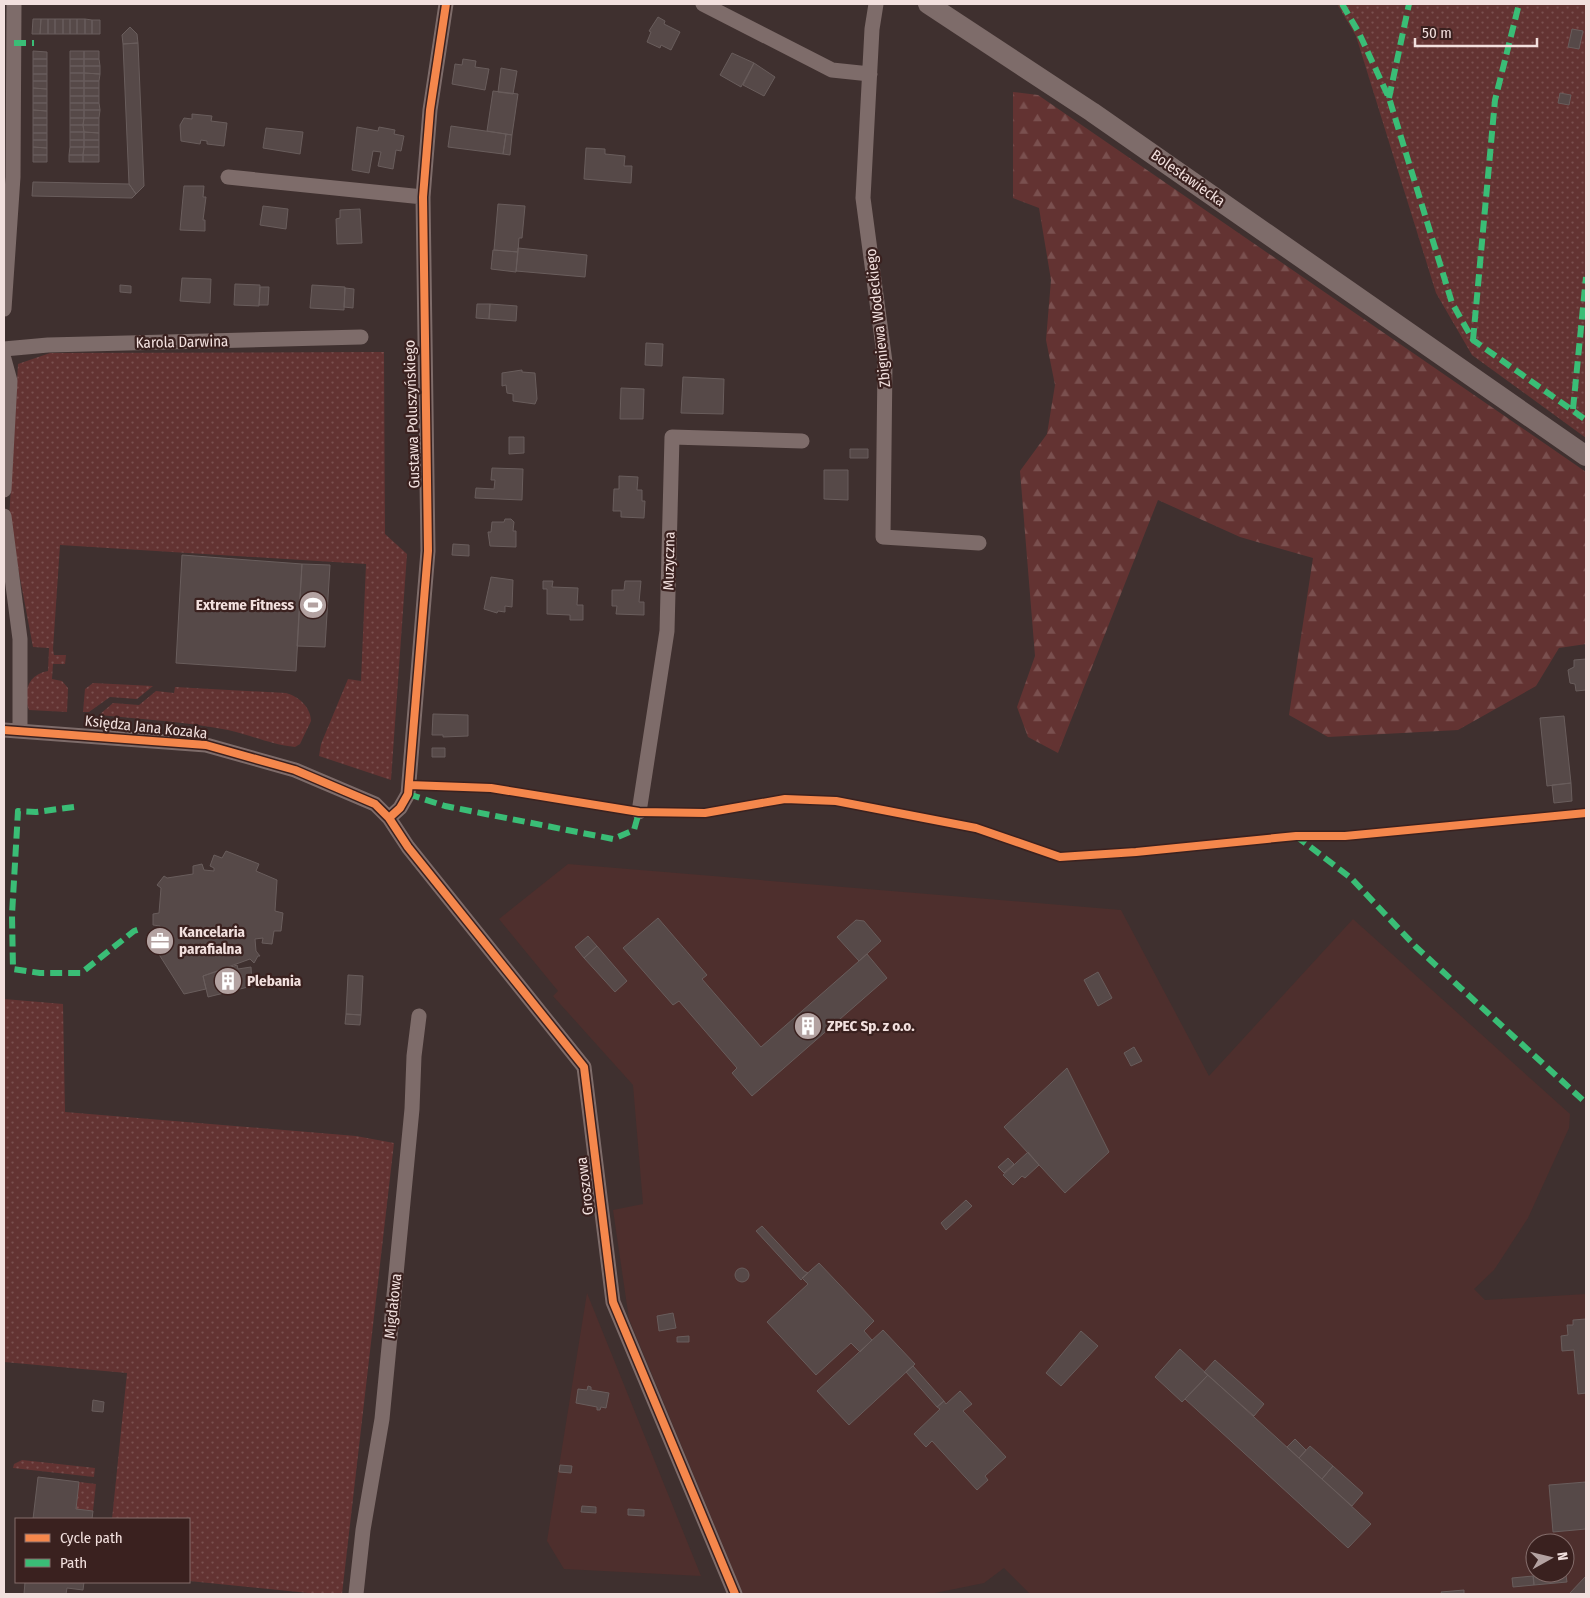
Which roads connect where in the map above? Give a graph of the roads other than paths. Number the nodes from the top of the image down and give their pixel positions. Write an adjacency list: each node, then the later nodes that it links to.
1 (14, 4): 9 (street)
2 (446, 4): 8 (street, Gustawa Poluszyńskiego)
3 (702, 4): 6 (street)
4 (876, 4): 6 (street, Zbigniewa Wodeckiego)
5 (928, 4): 14 (street, Bolesławiecka)
6 (870, 74): 17 (street, Zbigniewa Wodeckiego)
7 (228, 176): 8 (street)
8 (423, 197): 21 (street, Gustawa Poluszyńskiego)
9 (4, 308)
10 (361, 337): 11 (street, Karola Darwina)
11 (4, 349)
12 (4, 359): 15 (street)
13 (802, 441): 20 (street, Muzyczna)
14 (1586, 456)
15 (4, 490)
16 (4, 516): 19 (street)
17 (979, 543)
18 (4, 730): 19 (street, Księdza Jana Kozaka)
19 (20, 730): 21 (street, Księdza Jana Kozaka)
20 (640, 812)
21 (389, 818): 24 (street, Groszowa)
22 (419, 1016): 23 (street, Migdałowa)
23 (356, 1594)
24 (735, 1594)

